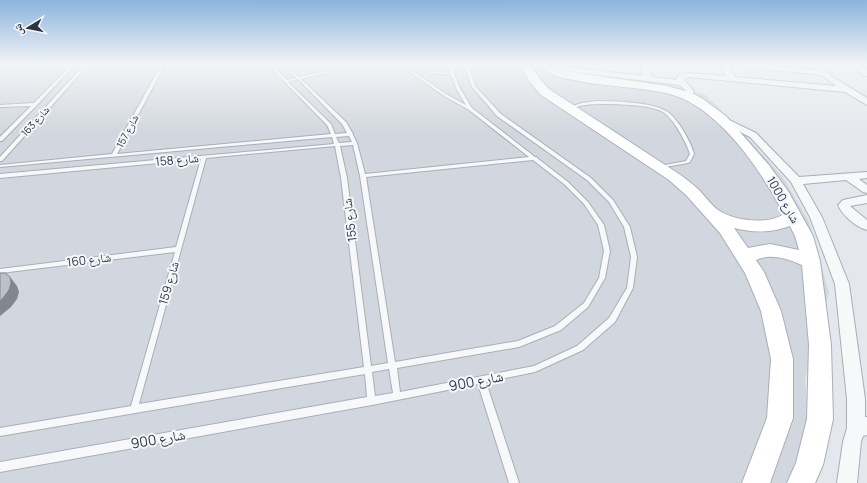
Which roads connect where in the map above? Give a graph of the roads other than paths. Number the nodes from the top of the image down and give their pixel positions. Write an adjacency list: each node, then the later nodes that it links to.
1 (52, 88): 19 (lane, شارع 163)
2 (66, 88): 32 (lane, شارع 163)
3 (151, 88): 29 (lane, شارع 157)
4 (292, 88): 25 (lane, شارع 155)
5 (309, 88): 24 (lane, شارع 155)
6 (434, 88): 22 (lane)
7 (458, 88): 22 (lane)
8 (474, 88): 51 (lane, شارع 900)
9 (541, 88): 17 (street)
10 (553, 88): 17 (street)
11 (648, 88): 15 (street, شارع 1000)
12 (677, 88): 15 (street)
13 (829, 88): 14 (street)
14 (846, 89): 16 (street); 18 (street)
15 (685, 90): 23 (street, شارع 1000)
16 (867, 90)
17 (545, 92): 21 (street)
18 (867, 102)
19 (36, 104): 20 (lane); 26 (lane, شارع 163)
20 (0, 106)
21 (568, 108): 34 (street); 34 (lane)
22 (470, 109): 31 (lane)
23 (721, 119): 39 (street); 43 (street, شارع 1000)
24 (351, 134): 25 (lane, شارع 158); 27 (lane, شارع 155)
25 (333, 135): 28 (lane, شارع 155); 29 (lane, شارع 158)
26 (0, 140)
27 (355, 143): 28 (lane, شارع 158); 37 (lane, شارع 155)
28 (337, 145): 30 (lane, شارع 158); 50 (lane, شارع 155)
29 (114, 155): 33 (lane, شارع 158)
30 (204, 157): 36 (lane, شارع 158); 45 (lane, شارع 159)
31 (535, 158): 37 (lane); 49 (lane)
32 (0, 160)
33 (0, 166)
34 (660, 167): 42 (street)
35 (867, 175): 38 (street)
36 (0, 176)
37 (363, 176): 49 (lane, شارع 155)
38 (848, 176): 39 (street); 40 (street)
39 (796, 182): 55 (street)
40 (867, 190)
41 (867, 199): 44 (street)
42 (714, 215): 43 (street); 46 (street)
43 (794, 215): 47 (street, شارع 1000)
44 (867, 226)
45 (178, 248): 48 (lane, شارع 160); 54 (lane, شارع 159)
46 (745, 257): 47 (street); 59 (street)
47 (811, 261): 60 (street, شارع 1000)
48 (0, 271)
49 (393, 366): 50 (lane); 52 (lane, شارع 155)
50 (368, 370): 53 (lane, شارع 155); 54 (lane)
51 (481, 380): 52 (lane, شارع 900); 58 (lane)
52 (397, 396): 53 (lane, شارع 900)
53 (372, 401): 57 (lane, شارع 900)
54 (134, 409): 56 (lane)
55 (861, 427): 61 (street)
56 (0, 432)
57 (0, 467)
58 (514, 483)
59 (756, 483)
60 (801, 483)
61 (847, 483)

